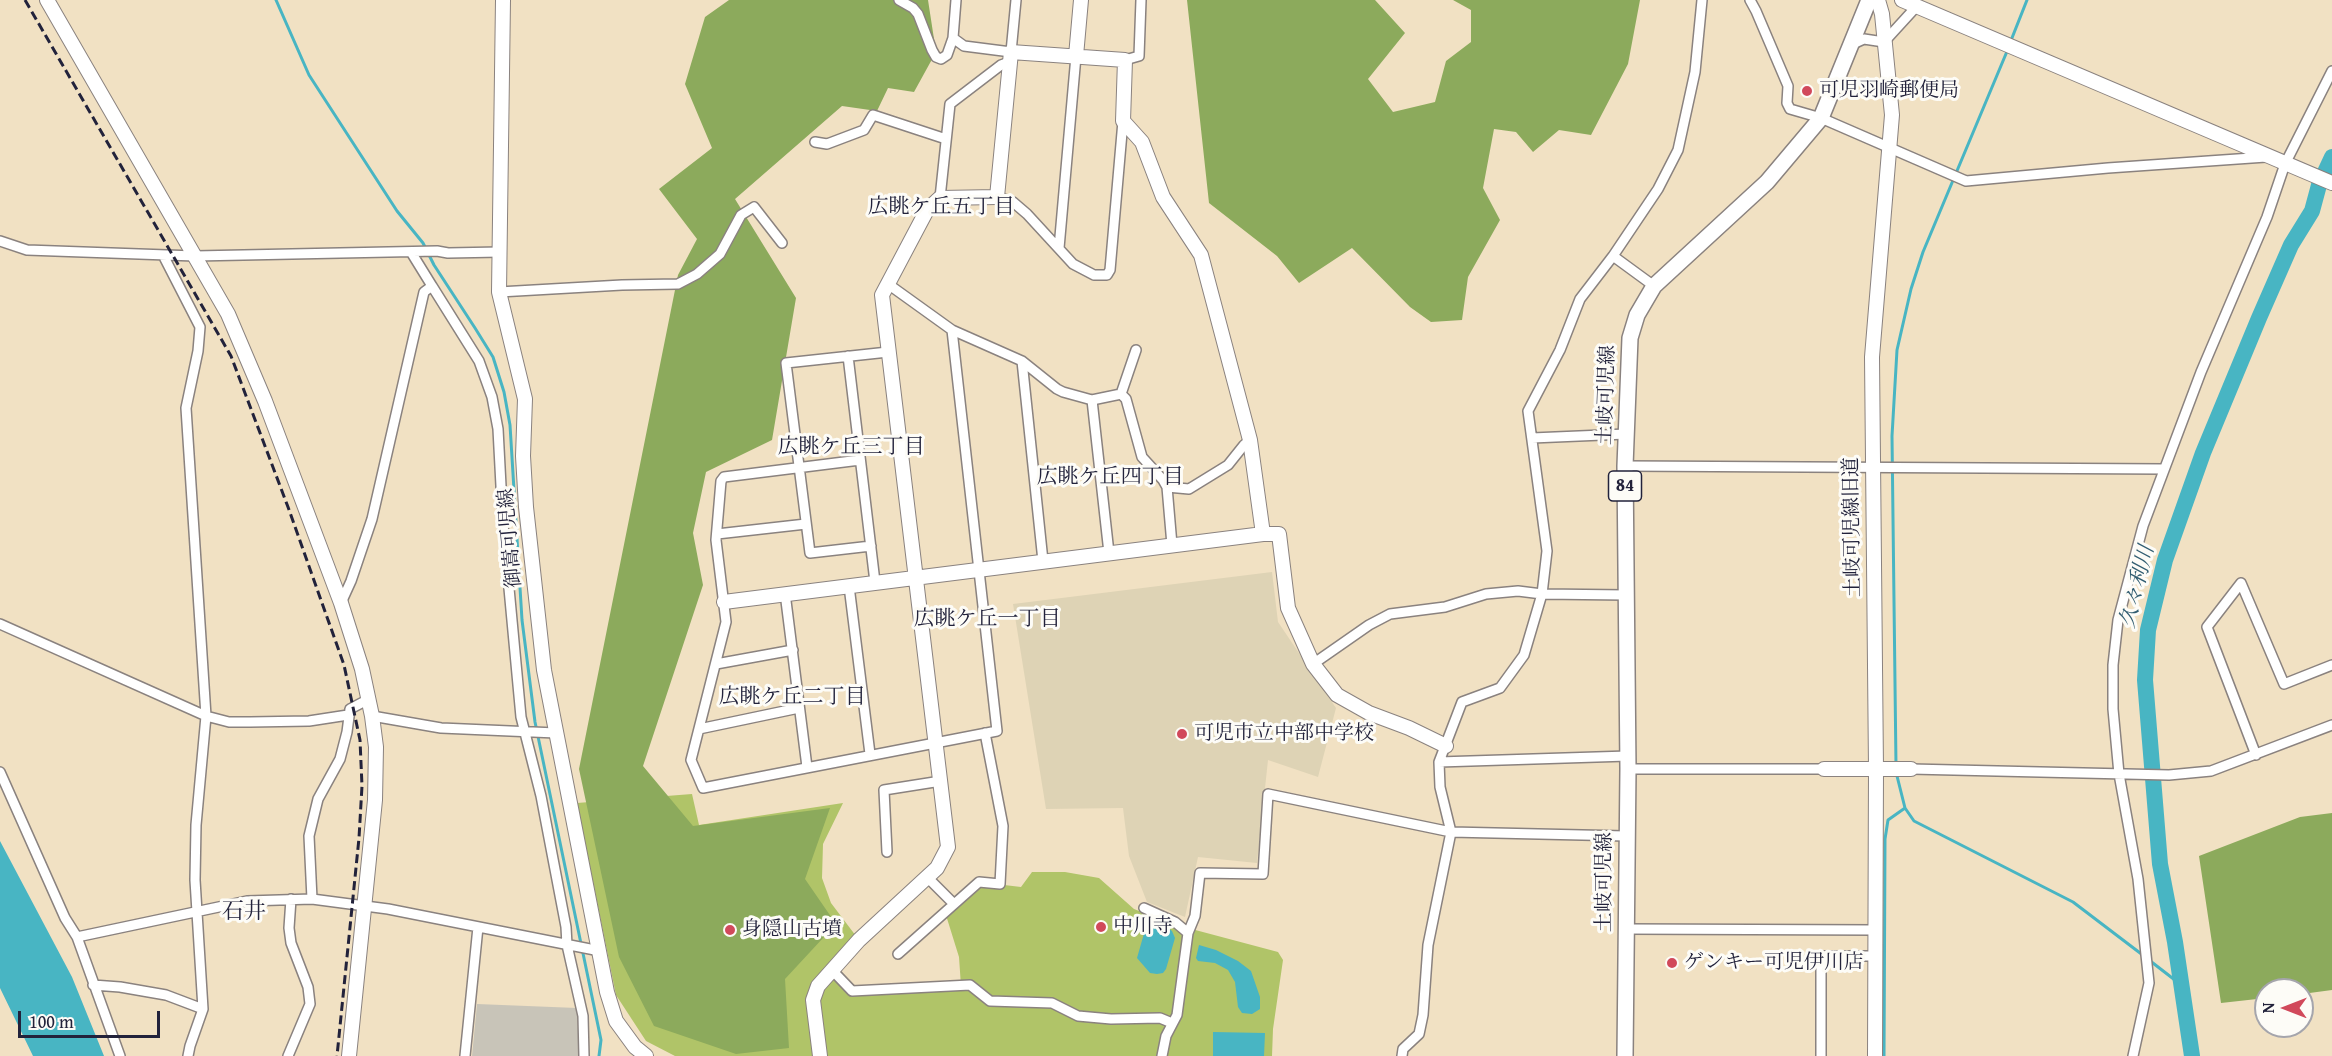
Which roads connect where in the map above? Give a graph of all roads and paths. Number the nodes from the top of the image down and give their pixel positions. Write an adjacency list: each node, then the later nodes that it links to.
1 (47, 0): 37 (street)
2 (503, 0): 35 (street, 御嵩可児線)
3 (899, 0): 14 (street)
4 (956, 0): 14 (street)
5 (1016, 0): 18 (street)
6 (1082, 0): 17 (street)
7 (1142, 0): 19 (street)
8 (1702, 0): 38 (street)
9 (1750, 0): 21 (street)
10 (1869, 0): 16 (main road, 土岐可児線 / 84)
11 (1878, 0): 15 (street, 土岐可児線旧道)
12 (1902, 0): 13 (street)
13 (1916, 7): 15 (street); 26 (street)
14 (953, 38): 18 (street)
15 (1884, 42): 16 (street); 25 (street, 土岐可児線旧道)
16 (1853, 44): 21 (main road, 土岐可児線 / 84)
17 (1076, 56): 18 (street); 19 (street); 33 (street)
18 (1010, 57): 23 (street); 29 (street)
19 (1125, 60): 22 (street)
20 (2332, 71): 27 (street)
21 (1821, 118): 25 (street); 41 (main road, 土岐可児線 / 84)
22 (1123, 121): 33 (street); 52 (street)
23 (946, 139): 24 (street); 30 (street)
24 (815, 142)
25 (1889, 148): 26 (street); 55 (street, 土岐可児線旧道)
26 (2270, 157): 27 (street)
27 (2285, 164): 28 (street); 57 (street)
28 (2332, 183)
29 (997, 197): 30 (street); 33 (street)
30 (940, 198): 39 (street)
31 (0, 241): 36 (street)
32 (782, 243): 42 (street)
33 (1059, 248)
34 (416, 252): 35 (street); 37 (street); 40 (street)
35 (500, 252): 42 (street, 御嵩可児線)
36 (162, 255): 37 (street); 84 (street)
37 (195, 256): 74 (street)
38 (1613, 256): 41 (street); 51 (street)
39 (888, 284): 43 (street); 45 (street)
40 (432, 286): 74 (street); 87 (street)
41 (1654, 286): 50 (main road, 土岐可児線 / 84)
42 (499, 292): 88 (street, 御嵩可児線)
43 (952, 330): 47 (street); 66 (street)
44 (1136, 350): 48 (street)
45 (888, 352): 46 (street); 67 (street)
46 (848, 356): 53 (street); 56 (street)
47 (1022, 361): 49 (street); 65 (street)
48 (1121, 394): 49 (street); 58 (street)
49 (1092, 400): 64 (street)
50 (1626, 434): 51 (street); 54 (main road, 土岐可児線 / 84)
51 (1532, 438): 71 (street)
52 (1251, 440): 58 (street); 61 (street)
53 (860, 460): 56 (street); 63 (street)
54 (1625, 466): 55 (street); 72 (main road, 土岐可児線 / 84)
55 (1879, 467): 57 (street); 98 (street, 土岐可児線旧道)
56 (800, 468): 59 (street); 60 (street)
57 (2164, 468): 101 (street)
58 (1167, 487): 62 (street)
59 (806, 524): 60 (street); 63 (street)
60 (717, 534): 73 (street)
61 (1263, 534): 62 (street); 78 (street)
62 (1172, 545): 64 (street)
63 (871, 546): 68 (street)
64 (1108, 553): 65 (street)
65 (1043, 561): 66 (street)
66 (979, 569): 67 (street); 89 (street)
67 (916, 578): 68 (street); 90 (street)
68 (875, 582): 69 (street)
69 (849, 586): 70 (street); 92 (street)
70 (785, 593): 73 (street); 76 (street)
71 (1542, 594): 72 (street); 78 (street); 91 (street)
72 (1626, 595): 95 (main road, 土岐可児線 / 84)
73 (724, 602): 77 (street)
74 (341, 603): 80 (street)
75 (0, 624): 84 (street)
76 (793, 650): 77 (street); 81 (street)
77 (717, 664): 86 (street)
78 (1313, 664): 91 (street)
79 (2332, 665): 93 (street)
80 (369, 699): 82 (street); 83 (street)
81 (799, 708): 86 (street); 96 (street)
82 (348, 716): 84 (street); 108 (street)
83 (372, 716): 87 (street); 110 (street)
84 (206, 717): 112 (street)
85 (2332, 725): 93 (street)
86 (699, 729): 96 (street)
87 (528, 732): 88 (street); 118 (street)
88 (550, 733): 119 (street, 御嵩可児線)
89 (985, 733): 90 (street); 109 (street)
90 (936, 741): 92 (street); 102 (street)
91 (1446, 746): 94 (street)
92 (870, 754): 96 (street)
93 (2256, 755): 101 (street)
94 (1439, 762): 95 (street); 103 (street)
95 (1628, 763): 97 (street); 104 (main road, 土岐可児線 / 84)
96 (807, 767)
97 (1824, 769): 98 (street)
98 (1881, 769): 99 (street); 115 (street, 土岐可児線旧道)
99 (1911, 769): 101 (street)
100 (0, 772): 117 (street)
101 (2123, 774): 139 (street)
102 (941, 781): 105 (street); 106 (street)
103 (1451, 832): 104 (street); 116 (street); 135 (street)
104 (1626, 836): 114 (main road, 土岐可児線 / 84)
105 (887, 852)
106 (928, 878): 109 (street); 122 (street)
107 (291, 899): 108 (street); 112 (street); 128 (street)
108 (312, 899): 110 (street)
109 (954, 904): 120 (street)
110 (366, 905): 113 (street); 129 (street)
111 (1144, 908): 116 (street)
112 (197, 910): 117 (street); 124 (street)
113 (478, 927): 118 (street); 130 (street)
114 (1626, 929): 115 (street); 136 (main road, 土岐可児線 / 84)
115 (1875, 930): 121 (street, 土岐可児線旧道)
116 (1188, 933): 125 (street)
117 (77, 937): 123 (street)
118 (567, 945): 119 (street); 131 (street)
119 (600, 951): 132 (street, 御嵩可児線)
120 (898, 954)
121 (1875, 956): 137 (street); 138 (street, 土岐可児線旧道)
122 (831, 969): 125 (street); 133 (street)
123 (93, 985): 124 (street); 126 (street)
124 (203, 1010): 127 (street)
125 (1172, 1023): 134 (street)
126 (120, 1056)
127 (188, 1056)
128 (288, 1056)
129 (349, 1056)
130 (465, 1056)
131 (584, 1056)
132 (646, 1056)
133 (820, 1056)
134 (1162, 1056)
135 (1402, 1056)
136 (1625, 1056)
137 (1821, 1056)
138 (1875, 1056)
139 (2133, 1056)

